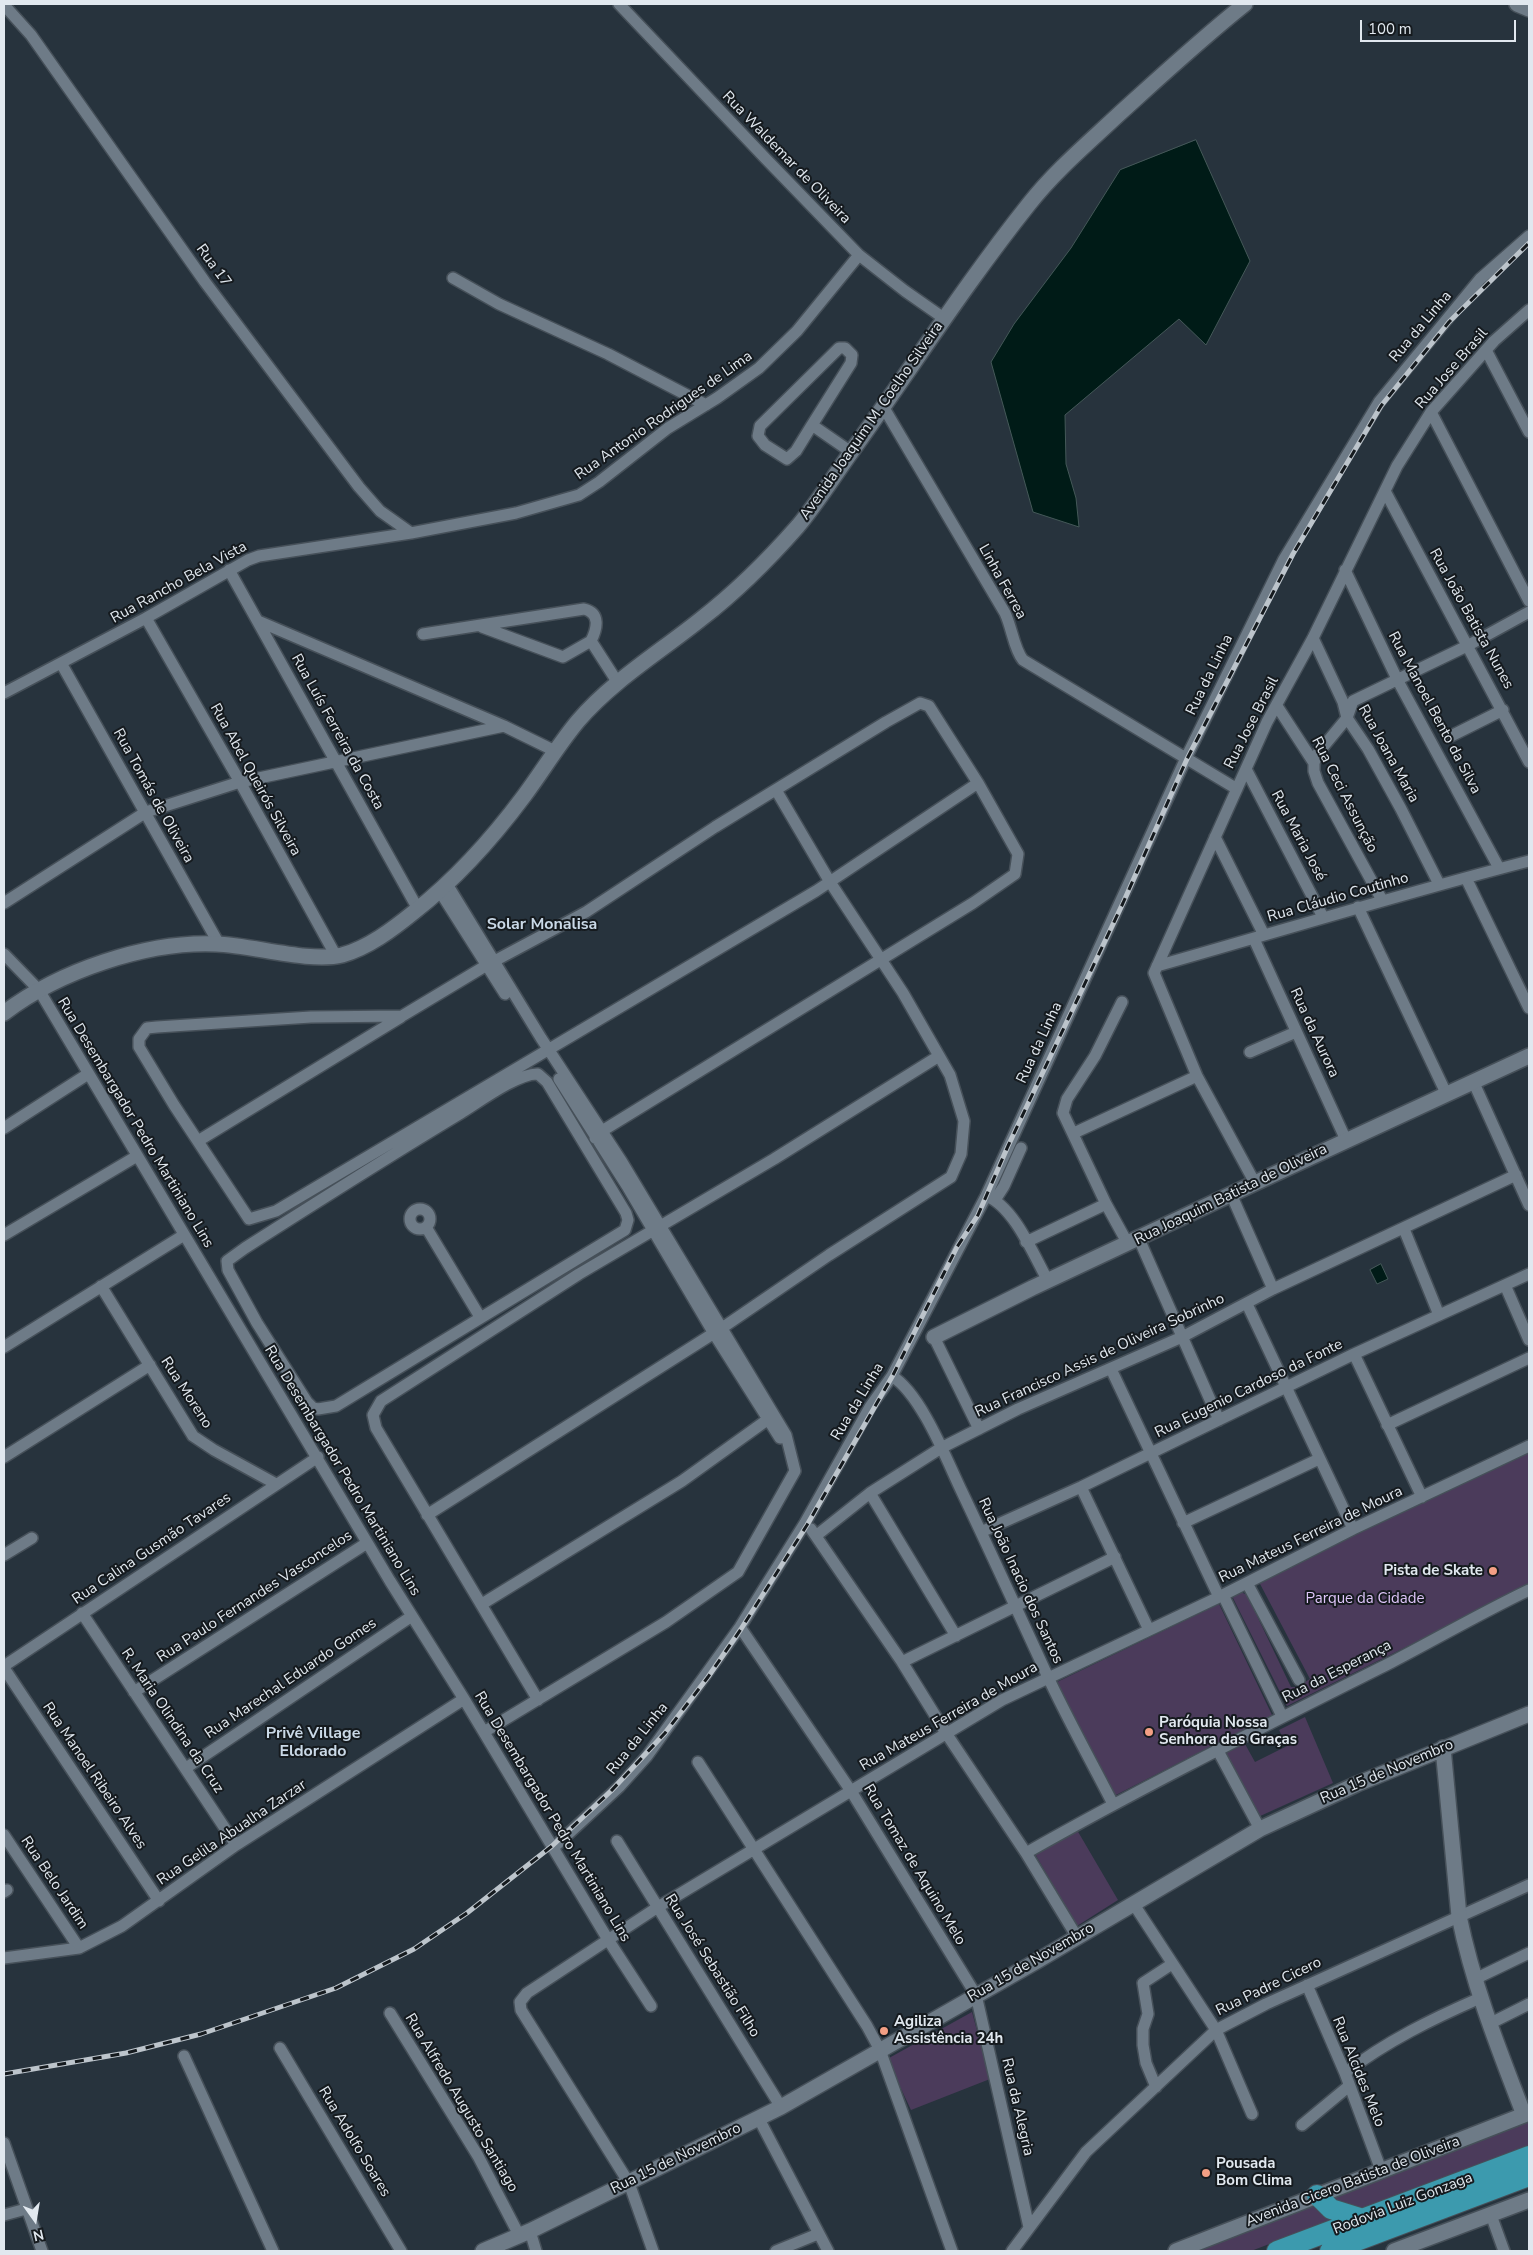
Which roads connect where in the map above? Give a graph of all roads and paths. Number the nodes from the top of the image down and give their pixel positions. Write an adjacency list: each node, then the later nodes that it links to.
1 (619, 4): 7 (street, Rua Waldemar de Oliveira)
2 (1245, 4): 10 (main road, Avenida Joaquim M. Coelho Silveira)
3 (1517, 4): 5 (main road)
4 (4, 5): 19 (street, Rua 17)
5 (1529, 9)
6 (1529, 236): 41 (street, Rua da Linha)
7 (859, 255): 10 (street, Rua Waldemar de Oliveira); 12 (street, Rua Antonio Rodrigues de Lima)
8 (453, 278): 12 (street)
9 (1529, 310): 11 (street, Rua Jose Brasil)
10 (945, 319): 13 (main road, Avenida Joaquim M. Coelho Silveira)
11 (1486, 350): 14 (street, Rua Jose Brasil); 16 (street)
12 (706, 405): 19 (street, Rua Antonio Rodrigues de Lima)
13 (884, 408): 17 (main road, Avenida Joaquim M. Coelho Silveira); 41 (street, Linha Ferrea)
14 (1431, 412): 18 (street, Rua Jose Brasil); 22 (street)
15 (812, 425): 15 (street); 17 (street)
16 (1529, 432)
17 (851, 452): 33 (main road, Avenida Joaquim M. Coelho Silveira)
18 (1385, 491): 21 (street, Rua Jose Brasil); 30 (street, Rua João Batista Nunes)
19 (411, 533): 20 (street, Rua Rancho Bela Vista)
20 (229, 570): 24 (street, Rua Rancho Bela Vista); 25 (street, Rua Luís Ferreira da Costa)
21 (1346, 570): 28 (street, Rua Jose Brasil); 32 (street, Rua Manoel Bento da Silva)
22 (1529, 601)
23 (1529, 612): 30 (street)
24 (146, 618): 31 (street, Rua Rancho Bela Vista); 46 (street, Rua Abel Queirós Silveira)
25 (258, 620): 38 (street); 43 (street, Rua Luís Ferreira da Costa)
26 (480, 626): 27 (street); 29 (street); 29 (street)
27 (423, 634)
28 (1313, 638): 35 (street, Rua Jose Brasil); 37 (street, Rua Joana Maria)
29 (590, 641): 33 (street)
30 (1467, 646): 32 (street); 36 (street, Rua João Batista Nunes)
31 (61, 663): 34 (street, Rua Rancho Bela Vista); 50 (street, Rua Tomás de Oliveira)
32 (1398, 681): 37 (street); 53 (street, Rua Manoel Bento da Silva)
33 (618, 684): 40 (main road, Avenida Joaquim M. Coelho Silveira)
34 (4, 692)
35 (1277, 706): 44 (street, Rua Ceci Assunção); 45 (street, Rua Jose Brasil)
36 (1503, 710): 39 (street); 42 (street, Rua João Batista Nunes)
37 (1347, 718): 44 (street); 56 (street, Rua Joana Maria)
38 (504, 726): 40 (street); 43 (street)
39 (1451, 736)
40 (555, 751): 57 (main road, Avenida Joaquim M. Coelho Silveira)
41 (1186, 758): 48 (street, Linha Ferrea); 94 (street, Rua da Linha)
42 (1529, 762)
43 (336, 763): 46 (street); 61 (street, Rua Luís Ferreira da Costa)
44 (1314, 764): 58 (street, Rua Ceci Assunção)
45 (1246, 769): 48 (street, Rua Jose Brasil); 62 (street, Rua Maria José)
46 (240, 782): 50 (street); 66 (street, Rua Abel Queirós Silveira)
47 (978, 783): 49 (street); 55 (street); 67 (street)
48 (1237, 789): 51 (street, Rua Jose Brasil)
49 (776, 790): 55 (street); 68 (street)
50 (146, 812): 59 (street); 64 (street, Rua Tomás de Oliveira)
51 (1215, 836): 63 (street, Rua da Aurora); 69 (street, Rua Jose Brasil)
52 (1529, 861): 53 (street, Rua Cláudio Coutinho)
53 (1499, 868): 54 (street, Rua Cláudio Coutinho)
54 (1466, 878): 56 (street, Rua Cláudio Coutinho); 72 (street)
55 (830, 882): 67 (street); 76 (street)
56 (1439, 884): 58 (street, Rua Cláudio Coutinho)
57 (443, 887): 61 (main road, Avenida Joaquim M. Coelho Silveira); 68 (street)
58 (1382, 900): 60 (street, Rua Cláudio Coutinho)
59 (4, 903)
60 (1358, 907): 62 (street, Rua Cláudio Coutinho); 83 (street)
61 (418, 909): 66 (main road, Avenida Joaquim M. Coelho Silveira)
62 (1323, 917): 63 (street, Rua Cláudio Coutinho)
63 (1259, 937): 69 (street, Rua Cláudio Coutinho); 75 (street, Rua da Aurora)
64 (219, 944): 66 (main road, Avenida Joaquim M. Coelho Silveira); 70 (main road, Avenida Joaquim M. Coelho Silveira)
65 (4, 954): 70 (street, Rua Desembargador Pedro Martiniano Lins)
66 (336, 956)
67 (881, 960): 78 (street); 86 (street)
68 (491, 964): 74 (street); 76 (street)
69 (1157, 966): 81 (street, Rua Jose Brasil)
70 (39, 990): 73 (main road, Avenida Joaquim M. Coelho Silveira); 80 (street, Rua Desembargador Pedro Martiniano Lins)
71 (1122, 1002): 85 (street)
72 (1529, 1008)
73 (4, 1013)
74 (402, 1016): 88 (street); 88 (street)
75 (1296, 1032): 77 (street); 87 (street, Rua da Aurora)
76 (545, 1050): 86 (street); 88 (street)
77 (1250, 1052)
78 (939, 1056): 98 (street); 113 (street)
79 (1529, 1056): 82 (main road, Rua Joaquim Batista de Oliveira)
80 (88, 1074): 84 (street); 90 (street, Rua Desembargador Pedro Martiniano Lins)
81 (1197, 1076): 85 (street); 92 (street, Rua Jose Brasil)
82 (1473, 1081): 83 (main road, Rua Joaquim Batista de Oliveira); 91 (street)
83 (1446, 1093): 87 (main road, Rua Joaquim Batista de Oliveira)
84 (4, 1128)
85 (1074, 1133): 95 (street)
86 (598, 1134): 98 (street)
87 (1346, 1140): 92 (main road, Rua Joaquim Batista de Oliveira)
88 (198, 1141)
89 (1021, 1148): 94 (street)
90 (137, 1156): 100 (street); 101 (street, Rua Desembargador Pedro Martiniano Lins)
91 (1516, 1175): 96 (street); 99 (street, Rua Francisco Assis de Oliveira Sobrinho)
92 (1255, 1183): 93 (main road, Rua Joaquim Batista de Oliveira)
93 (1231, 1194): 102 (main road, Rua Joaquim Batista de Oliveira); 108 (street)
94 (991, 1198): 103 (street); 123 (street, Rua da Linha)
95 (1106, 1204): 102 (street); 103 (street)
96 (1529, 1204)
97 (426, 1227): 111 (street)
98 (656, 1228): 113 (street); 139 (street)
99 (1404, 1229): 108 (street, Rua Francisco Assis de Oliveira Sobrinho); 110 (street)
100 (4, 1235)
101 (184, 1235): 107 (street); 114 (street, Rua Desembargador Pedro Martiniano Lins)
102 (1134, 1241): 105 (main road, Rua Joaquim Batista de Oliveira); 116 (street)
103 (1026, 1242): 105 (street)
104 (1529, 1274): 106 (street, Rua Eugenio Cardoso da Fonte)
105 (1048, 1281): 115 (main road, Rua Joaquim Batista de Oliveira)
106 (1505, 1285): 110 (street, Rua Eugenio Cardoso da Fonte); 117 (street)
107 (101, 1286): 118 (street); 121 (street, Rua Moreno)
108 (1273, 1289): 109 (street, Rua Francisco Assis de Oliveira Sobrinho)
109 (1246, 1304): 116 (street, Rua Francisco Assis de Oliveira Sobrinho); 124 (street)
110 (1439, 1315): 119 (street, Rua Eugenio Cardoso da Fonte)
111 (480, 1316): 112 (street); 112 (street)
112 (257, 1323): 114 (street)
113 (718, 1330): 125 (street); 139 (street)
114 (242, 1334): 133 (street, Rua Desembargador Pedro Martiniano Lins)
115 (934, 1337): 128 (street)
116 (1182, 1338): 122 (street, Rua Francisco Assis de Oliveira Sobrinho); 126 (street)
117 (1529, 1340)
118 (4, 1347)
119 (1354, 1354): 124 (street, Rua Eugenio Cardoso da Fonte); 127 (street)
120 (1529, 1358): 127 (street)
121 (150, 1364): 132 (street); 135 (street, Rua Moreno)
122 (1111, 1369): 128 (street, Rua Francisco Assis de Oliveira Sobrinho); 131 (street)
123 (892, 1376): 130 (street, Rua João Inacio dos Santos); 140 (street, Rua da Linha)
124 (1287, 1388): 126 (street, Rua Eugenio Cardoso da Fonte); 134 (street)
125 (771, 1419): 152 (street); 165 (street)
126 (1219, 1420): 131 (street, Rua Eugenio Cardoso da Fonte)
127 (1387, 1425): 138 (street)
128 (979, 1430): 130 (street, Rua Francisco Assis de Oliveira Sobrinho)
129 (1529, 1446): 138 (street, Rua Mateus Ferreira de Moura)
130 (941, 1448): 137 (street, Rua Francisco Assis de Oliveira Sobrinho); 143 (street, Rua João Inacio dos Santos)
131 (1150, 1454): 136 (street, Rua Eugenio Cardoso da Fonte); 141 (street)
132 (4, 1456)
133 (318, 1458): 135 (street, Rua Calina Gusmão Tavares); 146 (street, Rua Desembargador Pedro Martiniano Lins)
134 (1320, 1459): 141 (street); 142 (street)
135 (276, 1484): 154 (street, Rua Calina Gusmão Tavares)
136 (1081, 1487): 143 (street, Rua Eugenio Cardoso da Fonte); 148 (street)
137 (870, 1493): 144 (street, Rua Francisco Assis de Oliveira Sobrinho); 158 (street)
138 (1422, 1497): 142 (street, Rua Mateus Ferreira de Moura)
139 (427, 1515): 152 (street)
140 (805, 1523): 144 (street); 156 (street, Rua da Linha)
141 (1183, 1523): 151 (street)
142 (1353, 1529): 149 (street, Rua Mateus Ferreira de Moura)
143 (981, 1532): 153 (street, Rua João Inacio dos Santos)
144 (817, 1535): 159 (street)
145 (32, 1538): 147 (street)
146 (367, 1543): 155 (street, Rua Desembargador Pedro Martiniano Lins); 163 (street, Rua Paulo Fernandes Vasconcelos)
147 (4, 1555)
148 (1115, 1557): 153 (street); 157 (street)
149 (1247, 1583): 151 (street, Rua Mateus Ferreira de Moura); 162 (street)
150 (1529, 1590): 167 (street, Rua da Esperança)
151 (1221, 1596): 157 (street, Rua Mateus Ferreira de Moura); 167 (street)
152 (482, 1604): 165 (street)
153 (1016, 1604): 158 (street); 161 (street, Rua João Inacio dos Santos)
154 (82, 1613): 160 (street, Rua Calina Gusmão Tavares); 163 (street, R. Maria Olindina da Cruz)
155 (412, 1616): 164 (street, Rua Desembargador Pedro Martiniano Lins); 173 (street, Rua Marechal Eduardo Gomes)
156 (740, 1627): 174 (street, Rua Tomaz de Aquino Melo); 180 (street, Rua da Linha)
157 (1149, 1630): 161 (street, Rua Mateus Ferreira de Moura)
158 (956, 1636): 159 (street)
159 (902, 1662): 169 (street)
160 (4, 1667): 184 (street, Rua Manoel Ribeiro Alves)
161 (1048, 1676): 169 (street, Rua Mateus Ferreira de Moura); 175 (street, Rua João Inacio dos Santos)
162 (1299, 1680)
163 (134, 1692): 173 (street, R. Maria Olindina da Cruz)
164 (464, 1699): 168 (street, Rua Desembargador Pedro Martiniano Lins); 179 (street, Rua Gelila Abualha Zarzar)
165 (538, 1700): 168 (street)
166 (1529, 1714): 170 (main road, Rua 15 de Novembro)
167 (1282, 1716): 171 (street, Rua da Esperança)
168 (484, 1732): 180 (street, Rua Desembargador Pedro Martiniano Lins)
169 (946, 1733): 174 (street, Rua Mateus Ferreira de Moura); 182 (street)
170 (1443, 1748): 176 (main road, Rua 15 de Novembro); 187 (main road)
171 (1217, 1749): 175 (street, Rua da Esperança); 176 (street)
172 (698, 1762): 181 (street)
173 (186, 1768): 179 (street, R. Maria Olindina da Cruz)
174 (851, 1790): 181 (street, Rua Mateus Ferreira de Moura); 196 (street, Rua Tomaz de Aquino Melo)
175 (1113, 1804): 182 (street, Rua da Esperança)
176 (1260, 1829): 185 (main road, Rua 15 de Novembro)
177 (4, 1835): 190 (street, Rua Belo Jardim)
178 (616, 1841): 186 (street, Rua José Sebastião Filho)
179 (236, 1845): 184 (street, Rua Gelila Abualha Zarzar)
180 (552, 1848): 189 (street, Rua Desembargador Pedro Martiniano Lins)
181 (754, 1850): 186 (street, Rua Mateus Ferreira de Moura); 204 (street)
182 (1026, 1853): 188 (street)
183 (1529, 1885): 187 (street, Rua Padre Cicero)
184 (159, 1901): 190 (street, Rua Gelila Abualha Zarzar)
185 (1133, 1903): 188 (main road, Rua 15 de Novembro); 193 (street)
186 (658, 1907): 189 (street, Rua Mateus Ferreira de Moura); 209 (street, Rua José Sebastião Filho)
187 (1460, 1916): 194 (main road); 195 (street, Rua Padre Cicero)
188 (1077, 1937): 196 (main road, Rua 15 de Novembro)
189 (607, 1938): 199 (street, Rua Desembargador Pedro Martiniano Lins); 218 (street, Rua Mateus Ferreira de Moura)
190 (79, 1948): 192 (street, Rua Gelila Abualha Zarzar)
191 (1529, 1953): 194 (street)
192 (4, 1958)
193 (1172, 1964): 202 (street); 208 (street)
194 (1475, 1979): 197 (main road)
195 (1307, 1985): 202 (street, Rua Padre Cicero); 206 (street, Rua Alcides Melo)
196 (976, 1995): 204 (main road, Rua 15 de Novembro); 225 (street, Rua da Alegria)
197 (1480, 1998): 201 (main road); 206 (street)
198 (1529, 2004): 201 (street)
199 (651, 2006)
200 (390, 2013): 226 (street, Rua Alfredo Augusto Santiago)
201 (1489, 2024): 211 (main road)
202 (1216, 2030): 208 (street, Rua Padre Cicero); 210 (street)
203 (280, 2048): 230 (street, Rua Adolfo Soares)
204 (880, 2050): 209 (main road, Rua 15 de Novembro); 236 (street)
205 (184, 2056): 229 (street)
206 (1345, 2073): 207 (street, Rua Alcides Melo)
207 (1349, 2086): 213 (street); 216 (street, Rua Alcides Melo)
208 (1156, 2087): 225 (street, Rua Padre Cicero)
209 (781, 2107): 212 (main road, Rua 15 de Novembro)
210 (1252, 2114)
211 (1527, 2114): 216 (main road, Avenida Cicero Batista de Oliveira)
212 (759, 2119): 218 (main road, Rua 15 de Novembro); 227 (street)
213 (1302, 2125)
214 (4, 2144): 221 (street)
215 (1529, 2156): 224 (highway, Rodovia Luiz Gonzaga)
216 (1381, 2170): 219 (main road, Avenida Cicero Batista de Oliveira)
217 (1529, 2176): 240 (highway, Rodovia Luiz Gonzaga)
218 (629, 2183): 226 (main road, Rua 15 de Novembro); 233 (street)
219 (1317, 2195): 224 (highway); 238 (main road, Avenida Cicero Batista de Oliveira)
220 (1529, 2200): 223 (main road)
221 (26, 2208): 222 (street); 228 (street)
222 (4, 2214)
223 (1491, 2215): 241 (main road); 242 (street)
224 (1363, 2219): 239 (highway, Rodovia Luiz Gonzaga)
225 (1029, 2227): 237 (street, Rua Padre Cicero)
226 (524, 2233): 231 (main road, Rua 15 de Novembro); 232 (street, Rua Alfredo Augusto Santiago)
227 (818, 2234): 234 (street); 235 (street)
228 (42, 2251)
229 (273, 2251)
230 (401, 2251)
231 (483, 2251)
232 (536, 2251)
233 (653, 2251)
234 (776, 2251)
235 (828, 2251)
236 (952, 2251)
237 (1012, 2251)
238 (1176, 2251)
239 (1277, 2251)
240 (1330, 2251)
241 (1394, 2251)
242 (1504, 2251)

